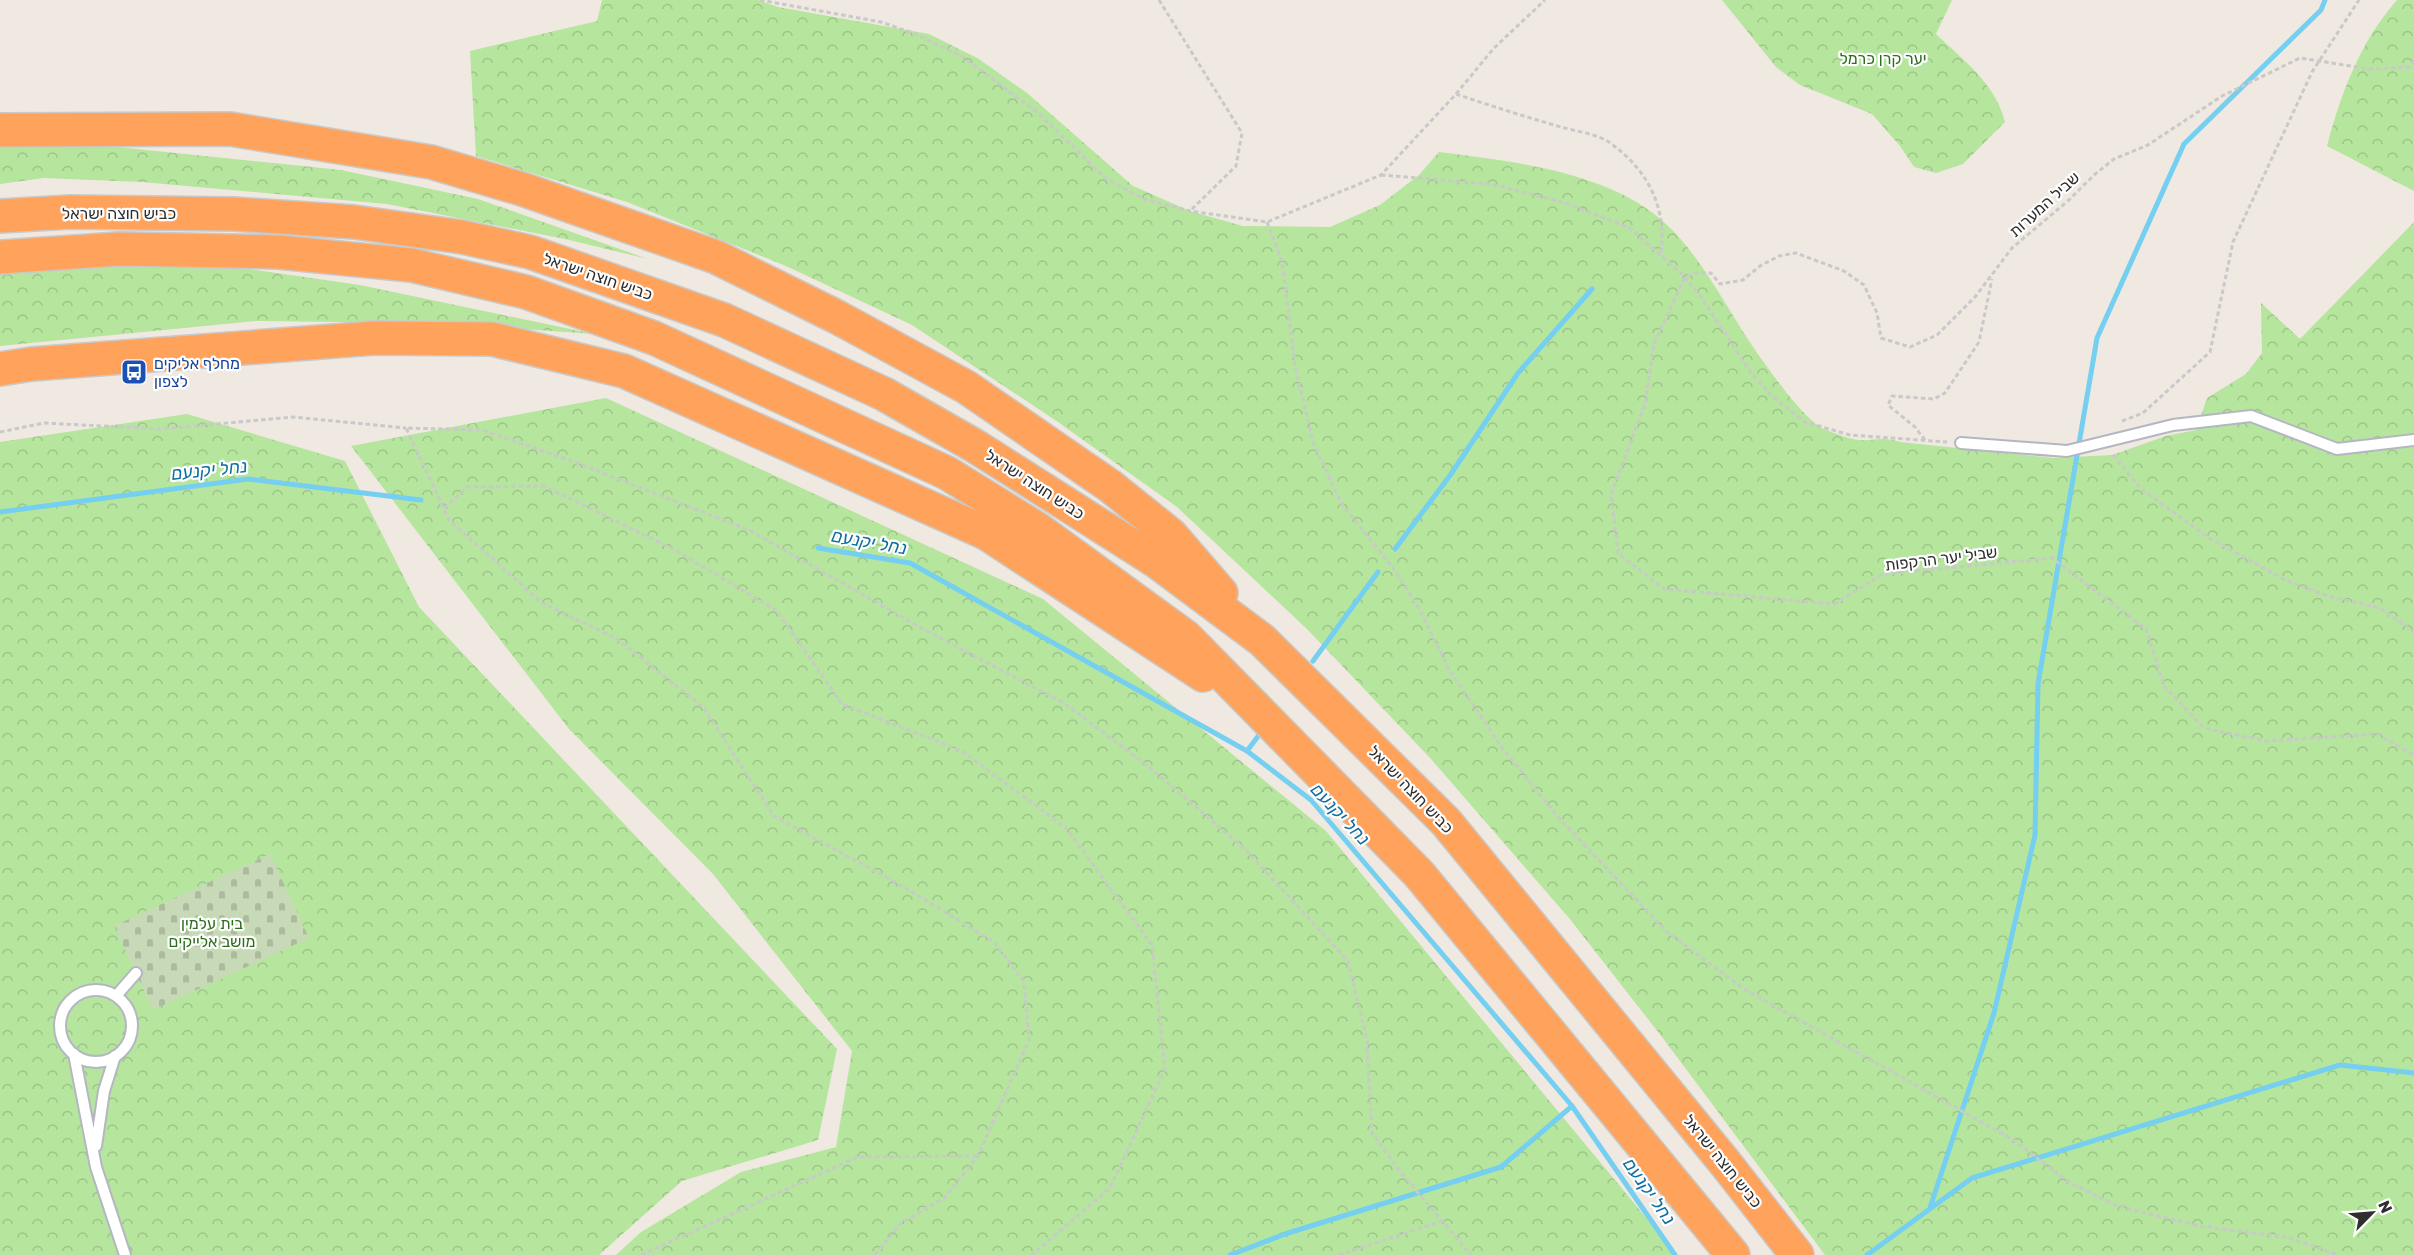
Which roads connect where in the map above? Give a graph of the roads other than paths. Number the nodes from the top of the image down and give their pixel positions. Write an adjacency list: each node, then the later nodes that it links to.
1 (0, 111): 2 (highway)
2 (230, 129): 3 (highway); 9 (highway)
3 (0, 130)
4 (0, 216): 9 (highway, כביש חוצה ישראל)
5 (0, 257): 10 (highway)
6 (0, 371): 10 (highway)
7 (2414, 440): 8 (lane)
8 (1961, 443)
9 (1262, 640): 18 (highway, כביש חוצה ישראל)
10 (1253, 708): 17 (highway)
11 (136, 973): 12 (lane)
12 (116, 996): 13 (lane); 14 (lane)
13 (74, 1054): 14 (lane); 15 (lane)
14 (115, 1056): 15 (lane)
15 (96, 1167): 16 (lane)
16 (125, 1255)
17 (1733, 1255)
18 (1797, 1255)

